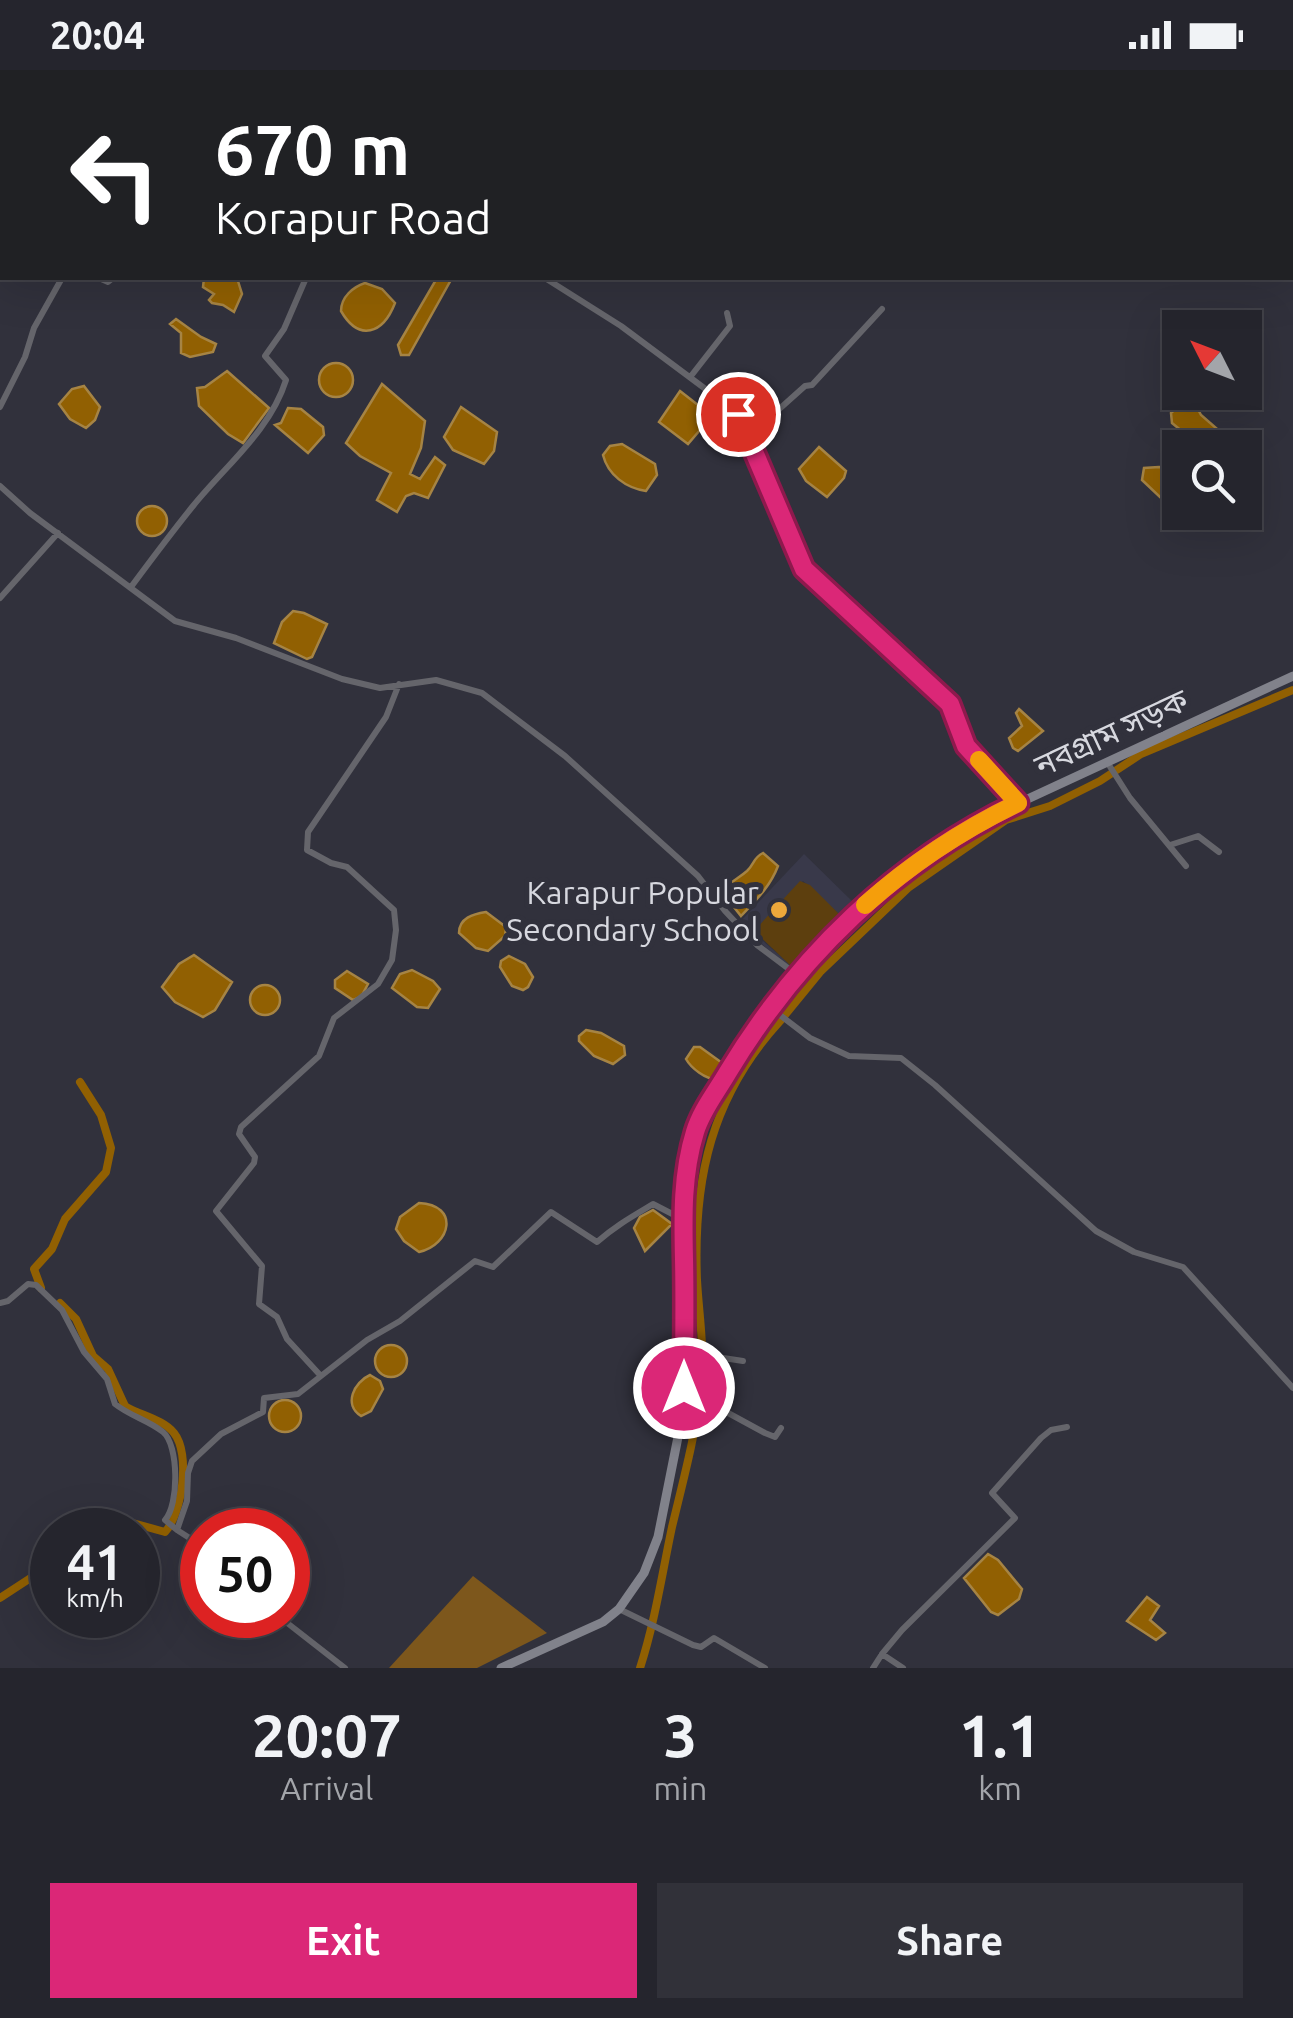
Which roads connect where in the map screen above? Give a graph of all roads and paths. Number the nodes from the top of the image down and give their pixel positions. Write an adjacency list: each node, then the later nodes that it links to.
1 (60, 280): 7 (street)
2 (305, 280): 11 (street)
3 (548, 280): 6 (street)
4 (882, 310): 8 (street)
5 (727, 313): 6 (street)
6 (691, 376): 8 (street)
7 (0, 407)
8 (747, 433): 16 (street)
9 (0, 486): 10 (street)
10 (58, 532): 11 (street); 12 (street)
11 (130, 586): 14 (street)
12 (0, 598)
13 (1293, 676): 15 (main road, নবগ্রাম সড়ক)
14 (398, 684): 20 (street); 26 (street)
15 (1106, 762): 16 (main road, নবগ্রাম সড়ক); 17 (street)
16 (1018, 803): 20 (main road, নবগ্রাম সড়ক)
17 (1170, 845): 18 (street); 19 (street)
18 (1219, 852)
19 (1186, 866)
20 (797, 974): 21 (main road, নবগ্রাম সড়ক)
21 (772, 1009): 22 (main road, নবগ্রাম সড়ক); 28 (street)
22 (682, 1218): 24 (main road, নবগ্রাম সড়ক); 26 (street)
23 (0, 1303): 31 (street)
24 (684, 1352): 25 (street); 27 (main road, নবগ্রাম সড়ক)
25 (743, 1361)
26 (320, 1375): 31 (street)
27 (684, 1388): 30 (street); 32 (main road, নবগ্রাম সড়ক)
28 (1293, 1388)
29 (1068, 1427): 34 (street)
30 (781, 1428)
31 (178, 1530)
32 (619, 1609): 36 (main road, নবগ্রাম সড়ক); 37 (street)
33 (307, 1638): 35 (street)
34 (882, 1654): 38 (street); 39 (street)
35 (345, 1668)
36 (501, 1668)
37 (765, 1668)
38 (873, 1668)
39 (903, 1668)

